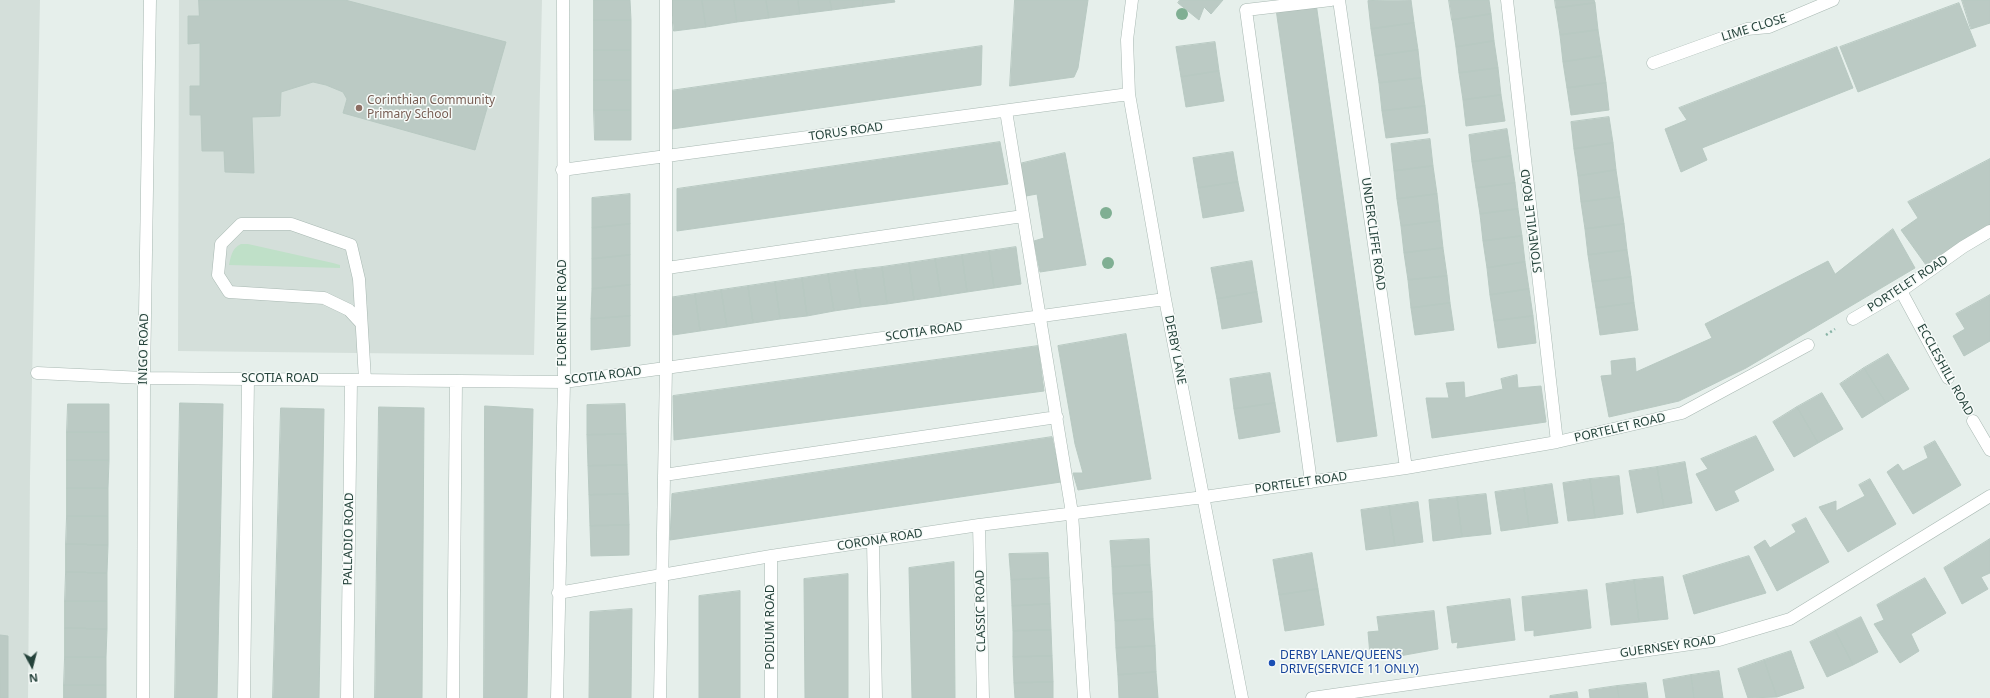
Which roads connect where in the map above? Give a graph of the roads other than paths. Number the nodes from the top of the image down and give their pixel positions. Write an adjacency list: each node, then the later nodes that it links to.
1 (150, 0): 25 (street, INIGO ROAD)
2 (563, 0): 13 (street, FLORENTINE ROAD)
3 (666, 0): 12 (street)
4 (1132, 0): 10 (street, DERBY LANE)
5 (1331, 0): 38 (street)
6 (1339, 0): 36 (street, UNDERCLIFFE ROAD)
7 (1507, 0): 34 (street, STONEVILLE ROAD)
8 (1833, 0): 9 (street, LIME CLOSE)
9 (1653, 63)
10 (1129, 94): 11 (street, TORUS ROAD); 18 (street, DERBY LANE)
11 (1006, 110): 12 (street, TORUS ROAD); 14 (street)
12 (667, 156): 13 (street, TORUS ROAD); 16 (street)
13 (562, 170): 31 (street, FLORENTINE ROAD)
14 (1023, 216): 16 (street); 19 (street)
15 (1990, 231): 17 (street, PORTELET ROAD)
16 (666, 268): 23 (street)
17 (1901, 290): 20 (street, PORTELET ROAD); 26 (street, ECCLESHILL ROAD)
18 (1165, 299): 19 (street, SCOTIA ROAD); 40 (street, DERBY LANE)
19 (1040, 316): 23 (street, SCOTIA ROAD); 32 (street)
20 (1853, 319)
21 (361, 323): 21 (street); 29 (street)
22 (1808, 345): 34 (street, PORTELET ROAD)
23 (666, 368): 31 (street, SCOTIA ROAD); 37 (street)
24 (37, 374): 25 (street, SCOTIA ROAD)
25 (144, 378): 27 (street, SCOTIA ROAD); 47 (street, INIGO ROAD)
26 (1948, 378)
27 (248, 379): 28 (street, SCOTIA ROAD); 48 (street)
28 (351, 380): 29 (street, SCOTIA ROAD); 49 (street, PALLADIO ROAD)
29 (365, 380): 30 (street, SCOTIA ROAD)
30 (456, 381): 31 (street, SCOTIA ROAD); 50 (street)
31 (564, 382): 46 (street, FLORENTINE ROAD)
32 (1056, 418): 37 (street); 41 (street)
33 (1973, 421): 35 (street, ECCLESHILL ROAD)
34 (1558, 442): 36 (street, PORTELET ROAD)
35 (1990, 450)
36 (1406, 468): 38 (street, PORTELET ROAD)
37 (664, 475): 45 (street)
38 (1311, 482): 40 (street, PORTELET ROAD)
39 (1990, 496): 58 (street, GUERNSEY ROAD)
40 (1204, 497): 41 (street, CORONA ROAD); 57 (street, DERBY LANE)
41 (1072, 513): 42 (street, CORONA ROAD); 56 (street)
42 (979, 524): 43 (street, CORONA ROAD); 55 (street, CLASSIC ROAD)
43 (873, 541): 44 (street, CORONA ROAD); 54 (street)
44 (771, 556): 45 (street, CORONA ROAD); 53 (street, PODIUM ROAD)
45 (661, 575): 46 (street, CORONA ROAD); 52 (street)
46 (558, 593): 51 (street, FLORENTINE ROAD)
47 (143, 698)
48 (244, 698)
49 (347, 698)
50 (452, 698)
51 (557, 698)
52 (660, 698)
53 (771, 698)
54 (876, 698)
55 (983, 698)
56 (1084, 698)
57 (1242, 698)
58 (1312, 698)

